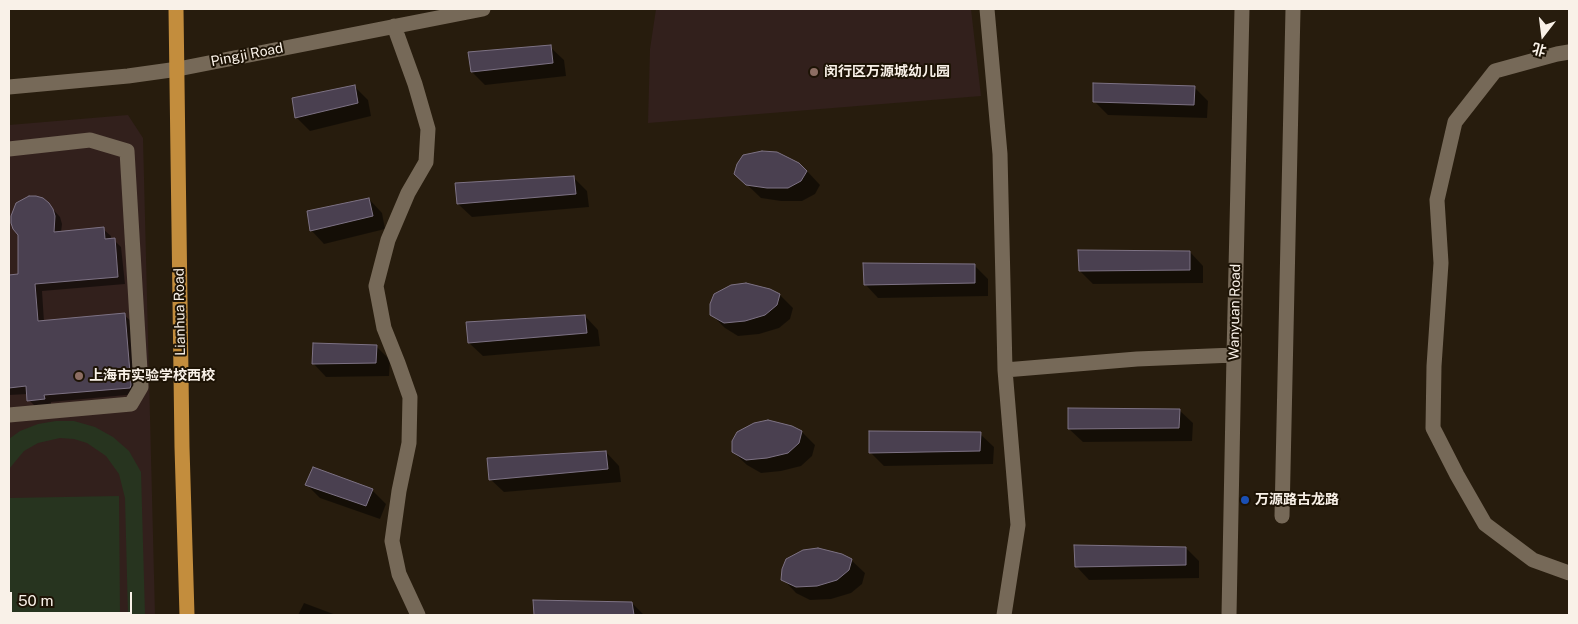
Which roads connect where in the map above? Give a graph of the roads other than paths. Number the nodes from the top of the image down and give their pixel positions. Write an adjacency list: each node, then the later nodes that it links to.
1 (176, 9): 8 (main road, Lianhua Road)
2 (483, 9): 6 (street, Pingji Road)
3 (988, 9): 12 (street)
4 (1242, 9): 11 (street, Wanyuan Road)
5 (1293, 9): 14 (street)
6 (394, 26): 8 (street, Pingji Road); 17 (street)
7 (1569, 52): 15 (street)
8 (178, 69): 9 (street, Pingji Road); 16 (main road, Lianhua Road)
9 (9, 86)
10 (9, 149): 13 (street)
11 (1234, 355): 12 (street); 19 (street, Wanyuan Road)
12 (1005, 370): 18 (street)
13 (9, 415)
14 (1282, 516)
15 (1569, 573)
16 (187, 615)
17 (418, 615)
18 (1004, 615)
19 (1229, 615)

